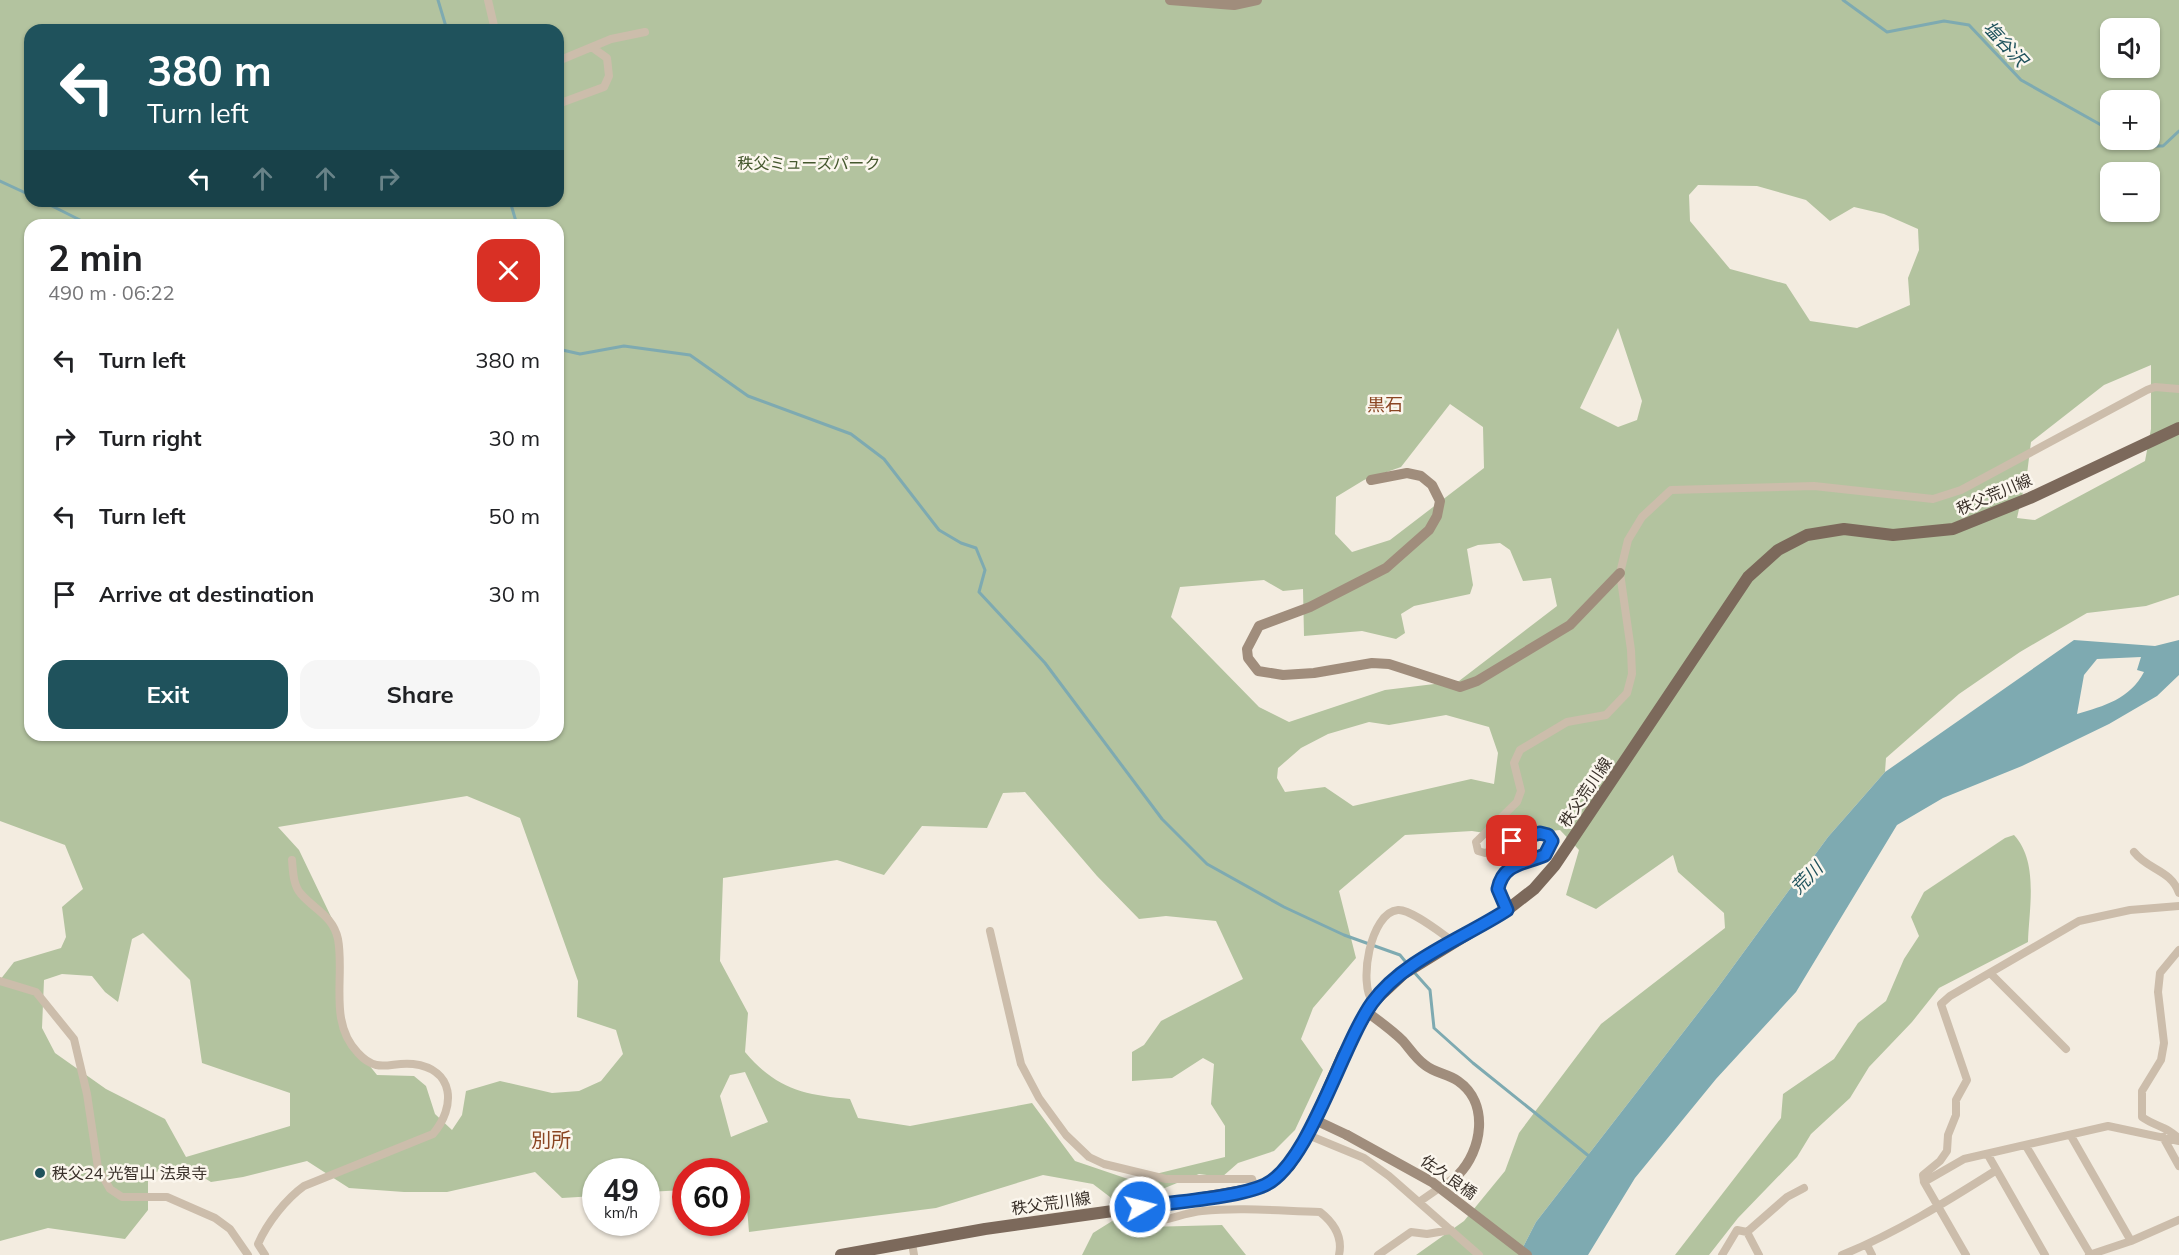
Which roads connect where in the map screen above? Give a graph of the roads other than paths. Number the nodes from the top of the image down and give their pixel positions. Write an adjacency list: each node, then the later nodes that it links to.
1 (488, 0): 4 (street)
2 (1170, 0): 3 (street)
3 (1257, 0)
4 (494, 24)
5 (645, 32): 6 (street)
6 (593, 48): 7 (street); 8 (street)
7 (564, 59)
8 (564, 102)
9 (2179, 389): 12 (street)
10 (2174, 429): 17 (main road, 秩父荒川線)
11 (1371, 480): 12 (street)
12 (1620, 573): 17 (street)
13 (2134, 852): 15 (street)
14 (292, 860): 49 (street)
15 (2179, 893)
16 (2179, 906): 21 (street)
17 (1507, 910): 19 (main road, 秩父荒川線)
18 (990, 931): 37 (street)
19 (1454, 942): 23 (main road, 秩父荒川線); 23 (street)
20 (2179, 950): 29 (street)
21 (1991, 974): 24 (street); 35 (street)
22 (0, 981): 48 (street)
23 (1370, 1007): 25 (main road, 秩父荒川線); 34 (street)
24 (2066, 1049)
25 (1314, 1119): 26 (main road, 秩父荒川線); 54 (street, 佐久良橋, bridge)
26 (1308, 1135): 37 (main road, 秩父荒川線); 38 (street)
27 (2071, 1136): 28 (street); 30 (street); 44 (street)
28 (2163, 1137): 29 (street); 32 (street)
29 (2179, 1140)
30 (2026, 1146): 31 (street); 60 (street)
31 (1988, 1155): 33 (street); 35 (street)
32 (2179, 1166)
33 (1995, 1171): 39 (street); 59 (street)
34 (1458, 1175): 38 (street)
35 (1924, 1182): 39 (street)
36 (1804, 1188): 43 (street)
37 (1255, 1189): 40 (main road, 秩父荒川線)
38 (1419, 1202): 42 (street)
39 (1938, 1206): 45 (street); 58 (street)
40 (1140, 1207): 46 (main road, 秩父荒川線); 51 (street)
41 (2179, 1220): 44 (street)
42 (1451, 1230): 52 (street); 53 (street)
43 (1747, 1232): 47 (street); 55 (street)
44 (2131, 1241): 60 (street)
45 (1868, 1245): 56 (street); 57 (street)
46 (913, 1249): 50 (main road, 秩父荒川線)
47 (1756, 1254)
48 (248, 1255)
49 (265, 1255)
50 (841, 1255)
51 (1339, 1255)
52 (1378, 1255)
53 (1479, 1255)
54 (1527, 1255)
55 (1722, 1255)
56 (1842, 1255)
57 (1872, 1255)
58 (1966, 1255)
59 (2045, 1255)
60 (2090, 1255)

